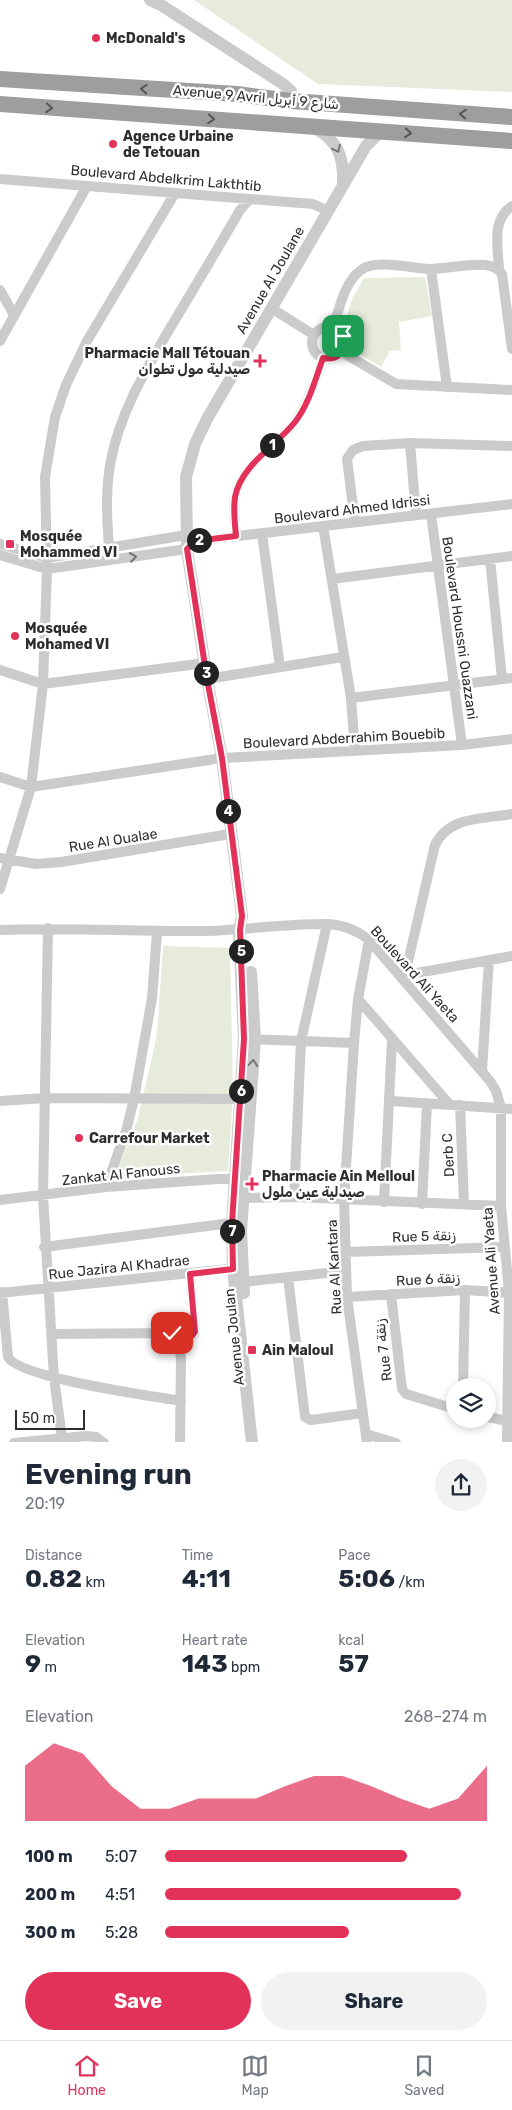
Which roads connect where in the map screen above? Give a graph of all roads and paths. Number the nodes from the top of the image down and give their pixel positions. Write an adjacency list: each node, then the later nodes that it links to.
1 (150, 0): 3 (street)
2 (0, 79): 3 (highway, Avenue 9 Avril شارع 9 أبريل, one-way to 2)
3 (291, 101): 5 (highway, Avenue 9 Avril شارع 9 أبريل, one-way to 3)
4 (0, 104): 6 (highway, Avenue 9 Avril شارع 9 أبريل, one-way to 6)
5 (512, 117)
6 (310, 126): 7 (highway, Avenue 9 Avril شارع 9 أبريل); 11 (street, one-way to 11)
7 (385, 132): 8 (highway, Avenue 9 Avril شارع 9 أبريل, one-way to 8); 11 (street, Avenue Al Joulane)
8 (512, 141)
9 (0, 179): 10 (street, Boulevard Abdelkrim Lakthtib)
10 (87, 186): 12 (street, Boulevard Abdelkrim Lakthtib); 20 (street)
11 (343, 186): 15 (street, Avenue Al Joulane)
12 (175, 193): 13 (street, Boulevard Abdelkrim Lakthtib); 43 (street)
13 (250, 199): 15 (street, Boulevard Abdelkrim Lakthtib); 40 (street)
14 (512, 206): 17 (street)
15 (328, 211): 19 (street, Avenue Al Joulane)
16 (431, 269): 17 (street); 21 (street); 27 (street)
17 (499, 269): 24 (street)
18 (0, 290): 20 (street)
19 (271, 308): 22 (street); 38 (street, Avenue Al Joulane)
20 (14, 315): 23 (street)
21 (333, 328): 22 (street); 25 (street)
22 (314, 335): 26 (street)
23 (0, 340)
24 (512, 349)
25 (342, 352): 26 (street); 27 (street)
26 (323, 358): 37 (street)
27 (447, 387): 28 (street)
28 (512, 390)
29 (410, 443): 30 (street); 33 (street); 34 (street)
30 (512, 446)
31 (512, 504): 32 (street, Boulevard Ahmed Idrissi)
32 (431, 514): 33 (street, Boulevard Ahmed Idrissi); 45 (street, Boulevard Houssni Ouazzani)
33 (416, 515): 34 (street, Boulevard Ahmed Idrissi)
34 (355, 522): 35 (street, Boulevard Ahmed Idrissi)
35 (323, 526): 36 (street, Boulevard Ahmed Idrissi); 47 (street)
36 (262, 533): 37 (street, Boulevard Ahmed Idrissi); 50 (street)
37 (236, 536): 38 (street, Boulevard Ahmed Idrissi)
38 (189, 542): 40 (street); 46 (street, one-way to 38); 49 (street, Avenue Al Joulane)
39 (0, 544): 43 (street)
40 (109, 548): 43 (street)
41 (0, 555): 46 (street)
42 (512, 556): 44 (street)
43 (47, 558): 46 (street)
44 (490, 558): 45 (street); 53 (street)
45 (438, 567): 47 (street); 55 (street, Boulevard Houssni Ouazzani)
46 (47, 569): 54 (street)
47 (332, 579): 48 (street)
48 (343, 657): 50 (street); 56 (street)
49 (205, 662): 52 (street, Avenue Al Joulane); 54 (street)
50 (280, 667): 52 (street)
51 (0, 670): 54 (street)
52 (207, 679): 60 (street, Avenue Al Joulane)
53 (507, 679): 55 (street)
54 (43, 684): 62 (street)
55 (454, 685): 56 (street); 58 (street, Boulevard Houssni Ouazzani)
56 (351, 698): 59 (street)
57 (512, 739): 58 (street, Boulevard Abderrahim Bouebib)
58 (462, 745): 59 (street, Boulevard Abderrahim Bouebib)
59 (355, 751): 60 (street, Boulevard Abderrahim Bouebib)
60 (222, 758): 62 (street, Boulevard Abderrahim Bouebib); 64 (street, Avenue Al Joulane)
61 (0, 777): 62 (street, Boulevard Abderrahim Bouebib)
62 (31, 787): 65 (street)
63 (512, 814): 75 (street)
64 (230, 834): 65 (street, Rue Al Oualae); 70 (street, Avenue Al Joulane)
65 (5, 859): 66 (street)
66 (0, 889)
67 (326, 924): 70 (street, Boulevard Ali Yaeta); 72 (street, Boulevard Ali Yaeta); 79 (street)
68 (48, 928): 69 (street, Boulevard Ali Yaeta); 71 (street, Boulevard Ali Yaeta); 82 (street)
69 (0, 930)
70 (244, 930): 71 (street, Boulevard Ali Yaeta); 77 (street, Avenue Joulan)
71 (157, 932): 83 (street)
72 (369, 940): 75 (street, Boulevard Ali Yaeta); 76 (street, Rue Al Kantara)
73 (512, 956): 74 (street)
74 (490, 960): 75 (street); 81 (street)
75 (403, 976): 81 (street, Boulevard Ali Yaeta)
76 (358, 999): 78 (street); 80 (street, Rue Al Kantara)
77 (249, 1039): 79 (street); 84 (street, Avenue Joulan)
78 (392, 1040): 86 (street); 88 (street)
79 (301, 1041): 80 (street); 94 (street)
80 (354, 1043): 96 (street, Rue Al Kantara)
81 (482, 1071): 89 (street, Boulevard Ali Yaeta)
82 (45, 1098): 83 (street); 85 (street); 93 (street)
83 (134, 1099): 84 (street); 92 (street)
84 (245, 1099): 91 (street, Avenue Joulan)
85 (0, 1101)
86 (390, 1101): 87 (street); 98 (street)
87 (427, 1104): 88 (street); 99 (street)
88 (455, 1105): 89 (street); 100 (street, Derb C)
89 (501, 1108): 90 (street); 101 (street, Avenue Ali Yaeta)
90 (512, 1109)
91 (239, 1179): 92 (street, Zankat Al Fanouss); 95 (street, Avenue Joulan); 103 (street, Avenue Joulan)
92 (106, 1187): 93 (street, Zankat Al Fanouss)
93 (42, 1196): 97 (street, Zankat Al Fanouss); 105 (street)
94 (294, 1197): 95 (street); 96 (street)
95 (242, 1198): 103 (street, Avenue Joulan)
96 (344, 1199): 98 (street); 106 (street, Rue Al Kantara)
97 (0, 1200)
98 (384, 1202): 99 (street)
99 (422, 1204): 100 (street)
100 (464, 1204): 101 (street)
101 (501, 1206): 102 (street, Avenue Ali Yaeta)
102 (507, 1221): 104 (street, Avenue Ali Yaeta)
103 (236, 1222): 105 (street); 107 (street, Avenue Joulan)
104 (505, 1247): 106 (street, Rue 5 زنقة); 115 (street, Avenue Ali Yaeta)
105 (44, 1248): 112 (street)
106 (344, 1252): 108 (street, Rue Al Kantara)
107 (237, 1268): 109 (street, Rue Jazira Al Khadrae); 111 (street, Avenue Joulan); 133 (street, Avenue Joulan)
108 (345, 1271): 110 (street); 117 (street, Rue Al Kantara)
109 (190, 1274): 112 (street, Rue Jazira Al Khadrae); 119 (street)
110 (288, 1277): 111 (street); 124 (street)
111 (243, 1282): 134 (street, Avenue Joulan)
112 (48, 1288): 114 (street, Rue Jazira Al Khadrae); 118 (street)
113 (465, 1290): 115 (street, Rue 6 زنقة); 116 (street, Rue 6 زنقة); 121 (street)
114 (1, 1292): 120 (street)
115 (511, 1293): 126 (street, Avenue Ali Yaeta)
116 (391, 1294): 117 (street, Rue 6 زنقة); 123 (street, Rue 7 زنقة)
117 (347, 1297): 124 (street, Rue Al Kantara)
118 (53, 1334): 119 (street); 120 (street)
119 (178, 1338): 122 (street)
120 (54, 1378): 122 (street); 127 (street)
121 (463, 1378)
122 (181, 1401): 132 (street)
123 (446, 1405)
124 (363, 1413): 128 (street, Rue Al Kantara)
125 (496, 1419): 126 (street)
126 (507, 1422): 136 (street, Avenue Ali Yaeta)
127 (62, 1438): 130 (street); 131 (street)
128 (366, 1438): 135 (street)
129 (14, 1442): 130 (street)
130 (32, 1442)
131 (104, 1442)
132 (180, 1442)
133 (252, 1442)
134 (261, 1442)
135 (396, 1442)
136 (507, 1442)

